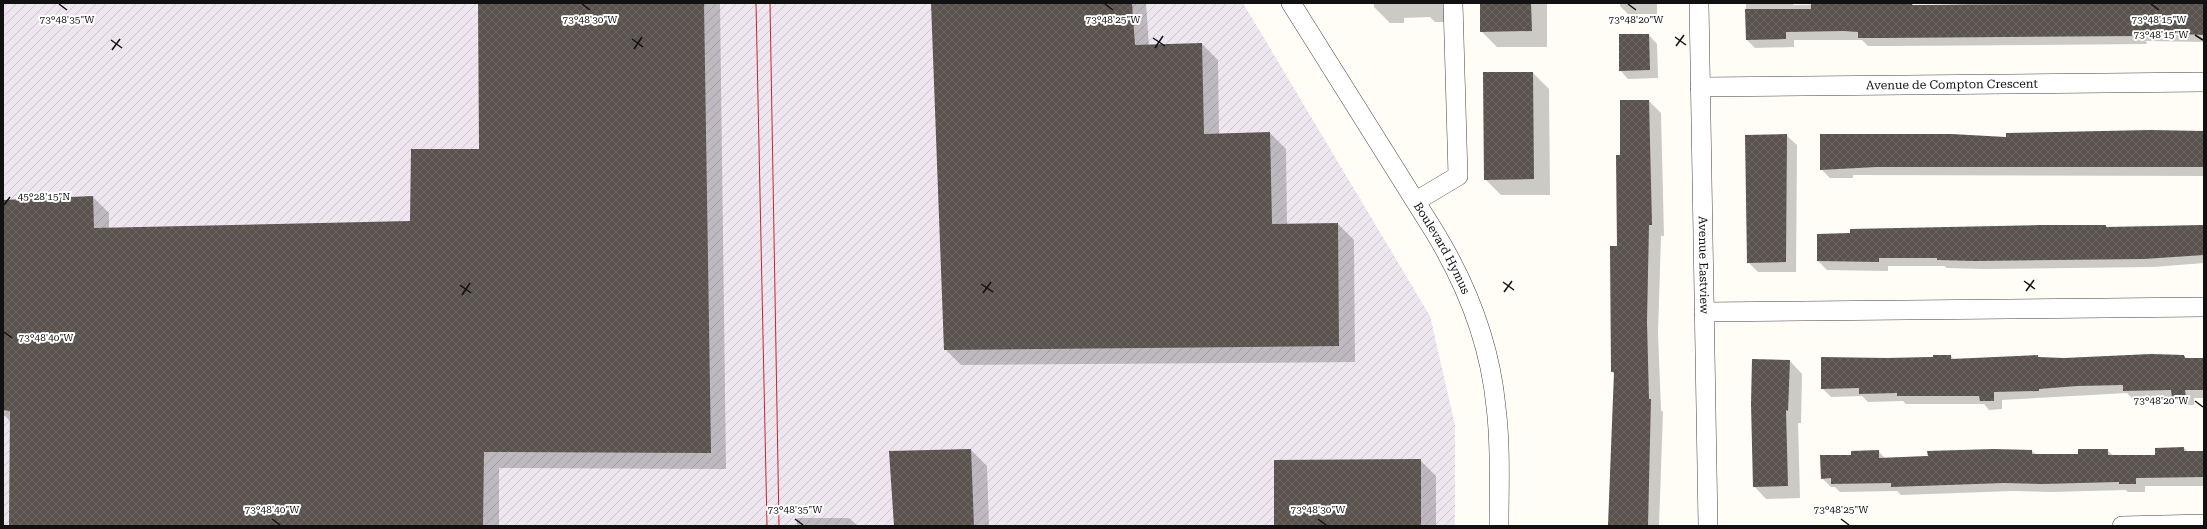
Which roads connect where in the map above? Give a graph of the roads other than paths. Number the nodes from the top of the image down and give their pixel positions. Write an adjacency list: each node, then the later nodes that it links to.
1 (1291, 3): 6 (street, Boulevard Hymus)
2 (1453, 3): 6 (street)
3 (1700, 3): 5 (street, Avenue Eastview)
4 (2204, 82): 5 (street, Avenue de Compton Crescent)
5 (1700, 87): 8 (street, Avenue Eastview)
6 (1416, 201): 10 (street, Boulevard Hymus)
7 (2204, 307): 8 (street)
8 (1704, 312): 11 (street, Avenue Eastview)
9 (2204, 524): 12 (street)
10 (1499, 526)
11 (1708, 526)
12 (2122, 526)

